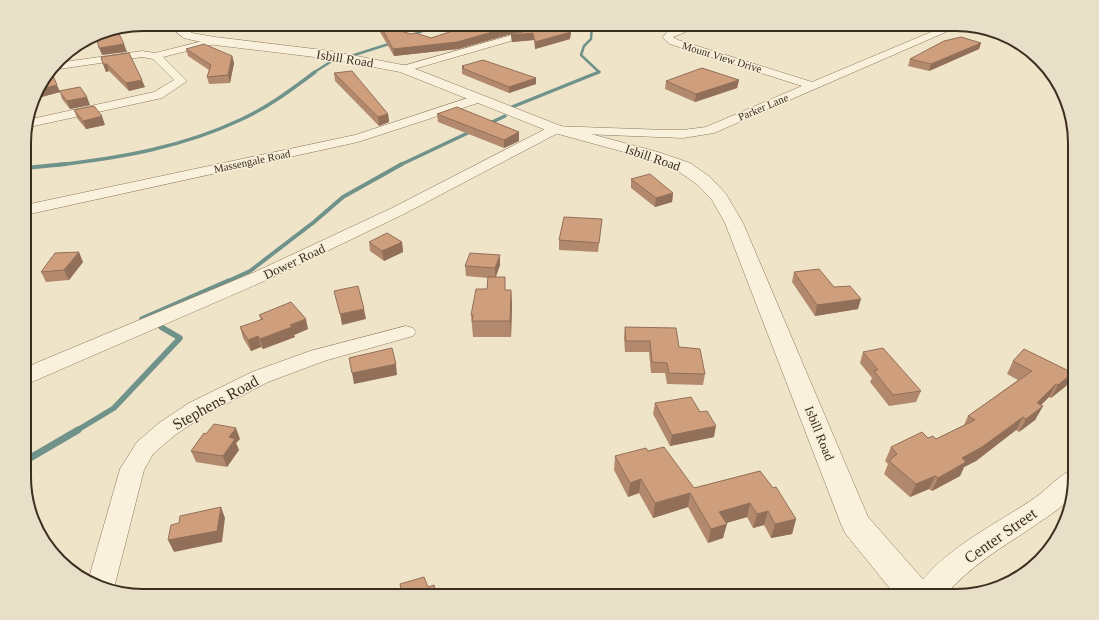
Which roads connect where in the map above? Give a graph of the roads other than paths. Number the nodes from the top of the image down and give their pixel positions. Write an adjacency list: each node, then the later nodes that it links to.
1 (181, 31): 5 (street, Isbill Road)
2 (536, 31): 8 (street)
3 (676, 31): 9 (street, Mount View Drive)
4 (942, 31): 9 (street, Parker Lane)
5 (215, 41): 6 (street); 8 (street, Isbill Road)
6 (156, 56): 7 (street); 11 (street)
7 (62, 66)
8 (403, 69): 10 (street, Isbill Road)
9 (813, 86): 12 (street, Parker Lane)
10 (476, 99): 12 (street, Isbill Road); 13 (street, Massengale Road)
11 (33, 122)
12 (556, 129): 15 (street, Dower Road); 18 (street, Isbill Road)
13 (31, 209)
14 (406, 332): 17 (street, Stephens Road)
15 (31, 375)
16 (1068, 485): 19 (street, Center Street)
17 (102, 582)
18 (910, 589)
19 (933, 589)

